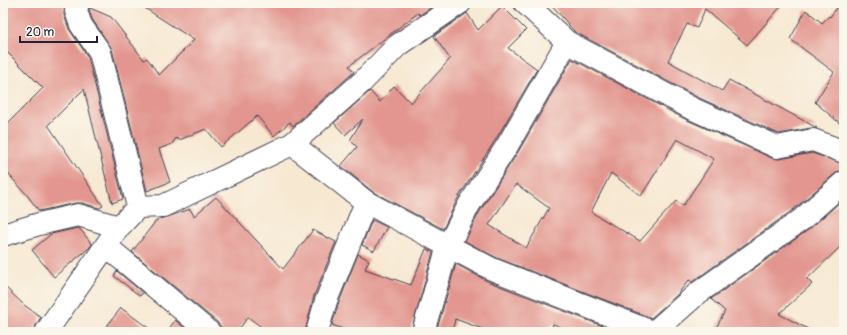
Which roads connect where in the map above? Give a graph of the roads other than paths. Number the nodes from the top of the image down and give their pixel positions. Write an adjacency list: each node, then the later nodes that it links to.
1 (78, 3): 9 (street)
2 (460, 3): 5 (street)
3 (525, 3): 4 (street)
4 (567, 42): 6 (street); 13 (street)
5 (292, 144): 8 (street); 9 (street)
6 (844, 152)
7 (844, 182): 18 (street)
8 (366, 202): 13 (street); 16 (street)
9 (138, 207): 10 (street)
10 (119, 227): 11 (street); 12 (street)
11 (3, 235)
12 (106, 246): 14 (street); 15 (street)
13 (448, 246): 17 (street); 18 (street)
14 (46, 332)
15 (209, 332)
16 (317, 332)
17 (423, 332)
18 (653, 332)

